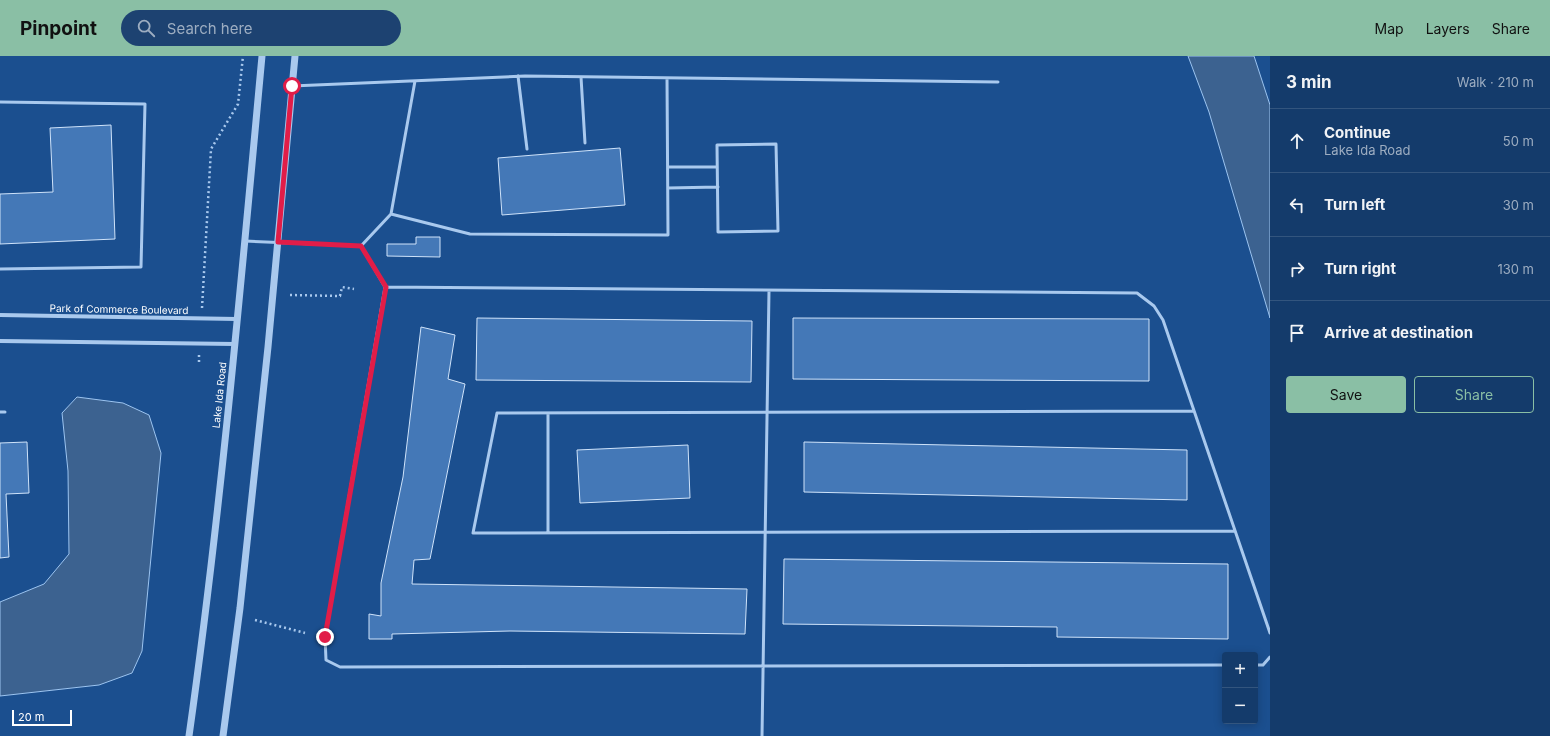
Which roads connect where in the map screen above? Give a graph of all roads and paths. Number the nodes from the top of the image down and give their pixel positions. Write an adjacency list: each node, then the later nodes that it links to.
1 (243, 56): 27 (path)
2 (262, 56): 18 (street, Lake Ida Road)
3 (295, 56): 9 (street)
4 (518, 76): 5 (lane); 7 (lane); 12 (lane)
5 (581, 77): 6 (lane); 11 (lane)
6 (667, 78): 8 (lane); 13 (lane)
7 (415, 81): 9 (lane); 17 (lane)
8 (998, 82)
9 (292, 86): 19 (street)
10 (0, 102): 21 (lane)
11 (585, 143)
12 (527, 149)
13 (668, 167): 14 (lane); 16 (lane)
14 (717, 167): 15 (lane); 15 (lane)
15 (718, 187): 16 (lane)
16 (668, 188): 17 (lane)
17 (391, 214): 20 (lane)
18 (245, 240): 19 (lane); 28 (street, Lake Ida Road)
19 (278, 242): 20 (lane); 49 (street)
20 (361, 246): 22 (lane)
21 (0, 269)
22 (386, 287): 24 (lane); 47 (lane)
23 (354, 289): 25 (path)
24 (769, 291): 35 (lane); 37 (lane)
25 (290, 295)
26 (0, 315): 27 (street, Park of Commerce Boulevard)
27 (202, 318): 28 (street, Park of Commerce Boulevard)
28 (237, 319): 31 (street, Lake Ida Road)
29 (0, 341): 30 (street)
30 (200, 344): 31 (street); 32 (path)
31 (235, 344): 48 (street, Lake Ida Road)
32 (199, 362)
33 (0, 412): 34 (lane)
34 (5, 412)
35 (1194, 412): 37 (lane); 38 (lane)
36 (548, 413): 37 (lane); 39 (lane); 39 (lane)
37 (767, 413): 40 (lane)
38 (1235, 531): 40 (lane); 43 (lane)
39 (548, 533): 40 (lane)
40 (765, 533): 47 (lane)
41 (255, 620): 42 (path)
42 (305, 633)
43 (1270, 633)
44 (1270, 657): 46 (lane)
45 (1222, 665): 47 (lane)
46 (1258, 665)
47 (763, 666): 50 (lane)
48 (189, 736)
49 (223, 736)
50 (762, 736)

